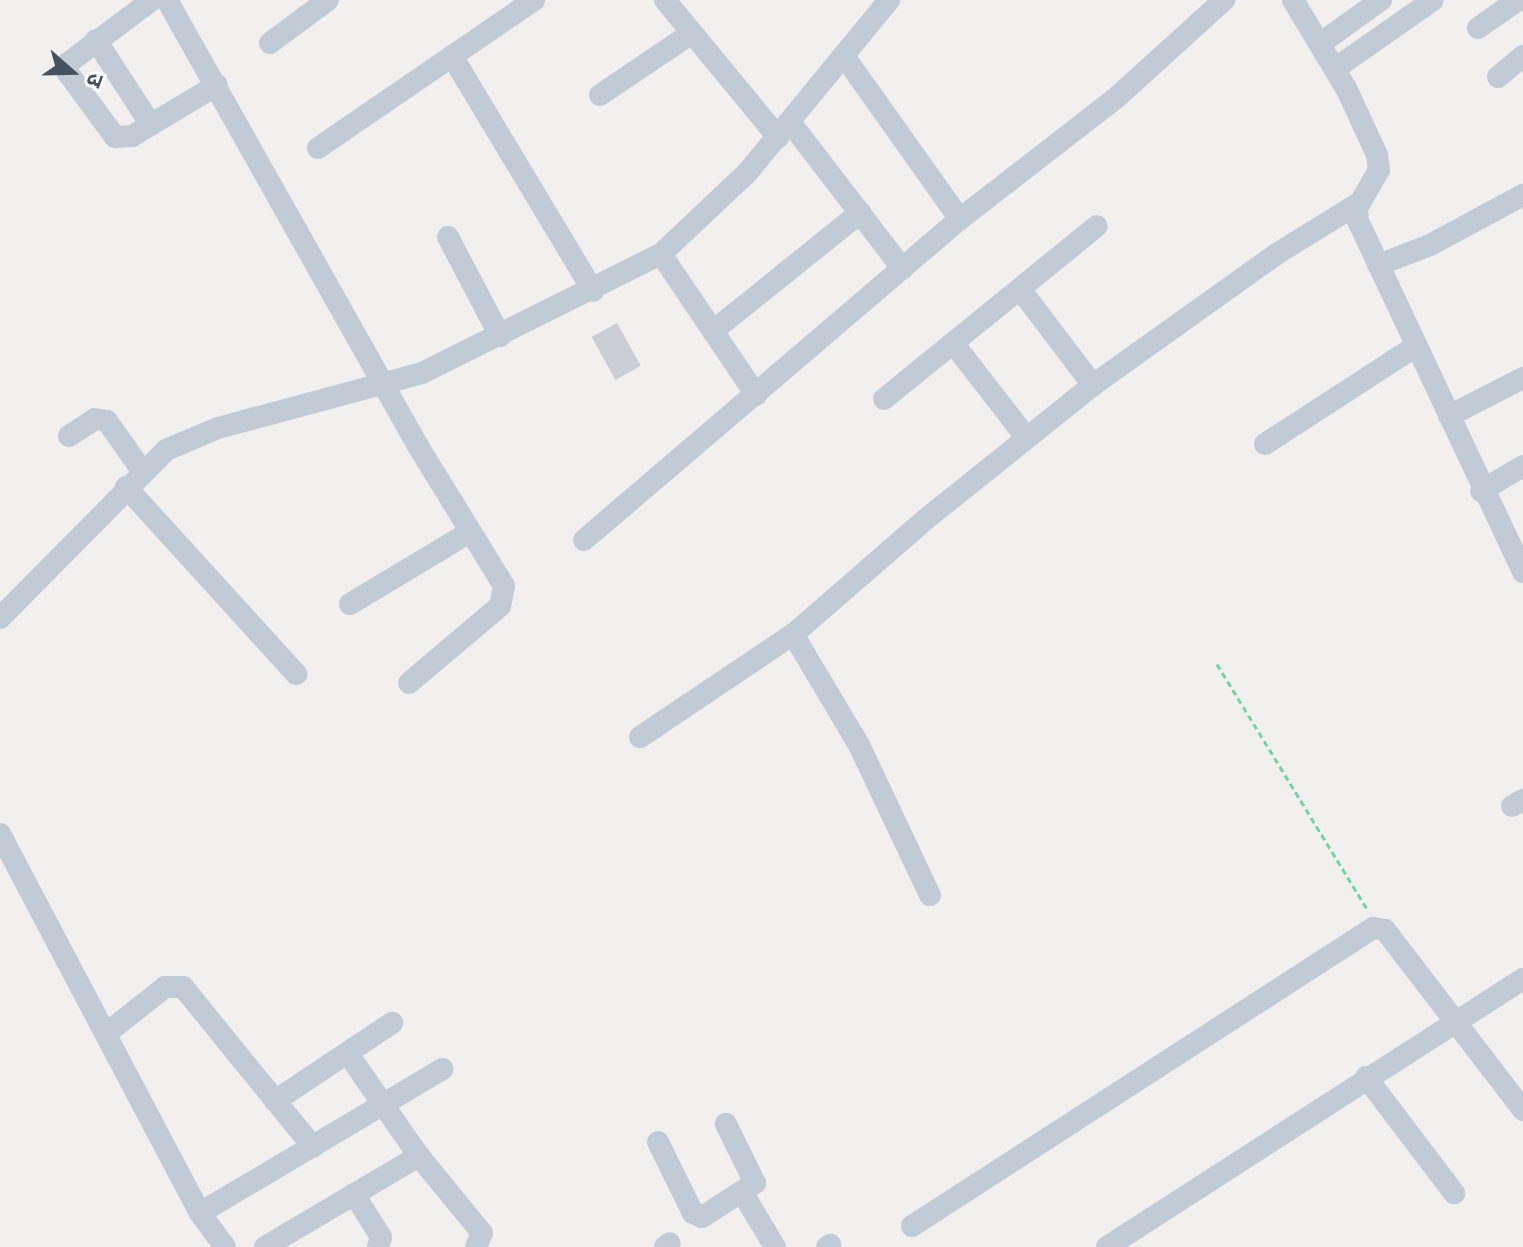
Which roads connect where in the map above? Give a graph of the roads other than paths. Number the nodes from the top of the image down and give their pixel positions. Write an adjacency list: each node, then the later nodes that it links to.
1 (152, 0): 14 (street)
2 (167, 0): 22 (street)
3 (328, 0): 15 (street)
4 (534, 0): 17 (street)
5 (665, 0): 13 (street)
6 (889, 0): 18 (street)
7 (1224, 0): 30 (street)
8 (1293, 0): 16 (street)
9 (1381, 0): 16 (street)
10 (1433, 0): 20 (street)
11 (1518, 0): 12 (street)
12 (1478, 28)
13 (692, 33): 23 (street); 25 (street)
14 (96, 40): 24 (street); 24 (street)
15 (270, 43)
16 (1321, 43): 20 (street)
17 (452, 56): 26 (street); 37 (street)
18 (844, 56): 25 (street); 30 (street)
19 (1523, 56): 21 (street)
20 (1336, 68): 28 (street)
21 (1498, 77)
22 (217, 85): 24 (street); 43 (street)
23 (600, 95)
24 (151, 125)
25 (784, 129): 29 (street); 33 (street)
26 (318, 148)
27 (1523, 195): 34 (street)
28 (1359, 203): 34 (street); 44 (street)
29 (860, 213): 35 (street); 38 (street)
30 (960, 219): 35 (street)
31 (1097, 226): 36 (street)
32 (448, 237): 39 (street)
33 (661, 254): 37 (street); 38 (street)
34 (1378, 265): 41 (street)
35 (903, 269): 45 (street)
36 (1020, 289): 40 (street); 44 (street)
37 (593, 291): 39 (street)
38 (713, 331): 45 (street)
39 (500, 336): 43 (street)
40 (953, 343): 46 (street); 49 (street)
41 (1416, 346): 47 (street); 50 (street)
42 (1523, 378): 47 (street)
43 (386, 382): 52 (street); 54 (street)
44 (1093, 385): 49 (street)
45 (756, 395): 55 (street)
46 (884, 399)
47 (1449, 416): 53 (street)
48 (69, 436): 52 (street)
49 (1026, 437): 59 (street)
50 (1265, 444)
51 (1523, 466): 53 (street)
52 (134, 480): 58 (street); 60 (street)
53 (1481, 491): 56 (street)
54 (470, 532): 57 (street); 61 (street)
55 (584, 540)
56 (1523, 572)
57 (350, 604)
58 (0, 618)
59 (793, 634): 62 (street); 64 (street)
60 (296, 674)
61 (409, 683)
62 (640, 737)
63 (0, 834): 68 (street)
64 (930, 895)
65 (1523, 979): 66 (street)
66 (1455, 1021): 71 (street); 74 (street); 83 (street)
67 (392, 1023): 69 (street)
68 (107, 1033): 72 (street); 82 (street)
69 (348, 1054): 72 (street); 73 (street)
70 (443, 1069): 73 (street)
71 (1366, 1077): 80 (street); 89 (street)
72 (275, 1101): 77 (street)
73 (383, 1104): 77 (street); 78 (street)
74 (1523, 1110)
75 (726, 1124): 79 (street)
76 (658, 1142): 79 (street)
77 (313, 1147): 82 (street)
78 (419, 1156): 81 (street); 87 (street)
79 (742, 1192): 88 (street)
80 (1454, 1193)
81 (354, 1194): 85 (street); 86 (street)
82 (200, 1213): 84 (street)
83 (912, 1226)
84 (225, 1247)
85 (265, 1247)
86 (378, 1247)
87 (476, 1247)
88 (775, 1247)
89 (1107, 1247)

